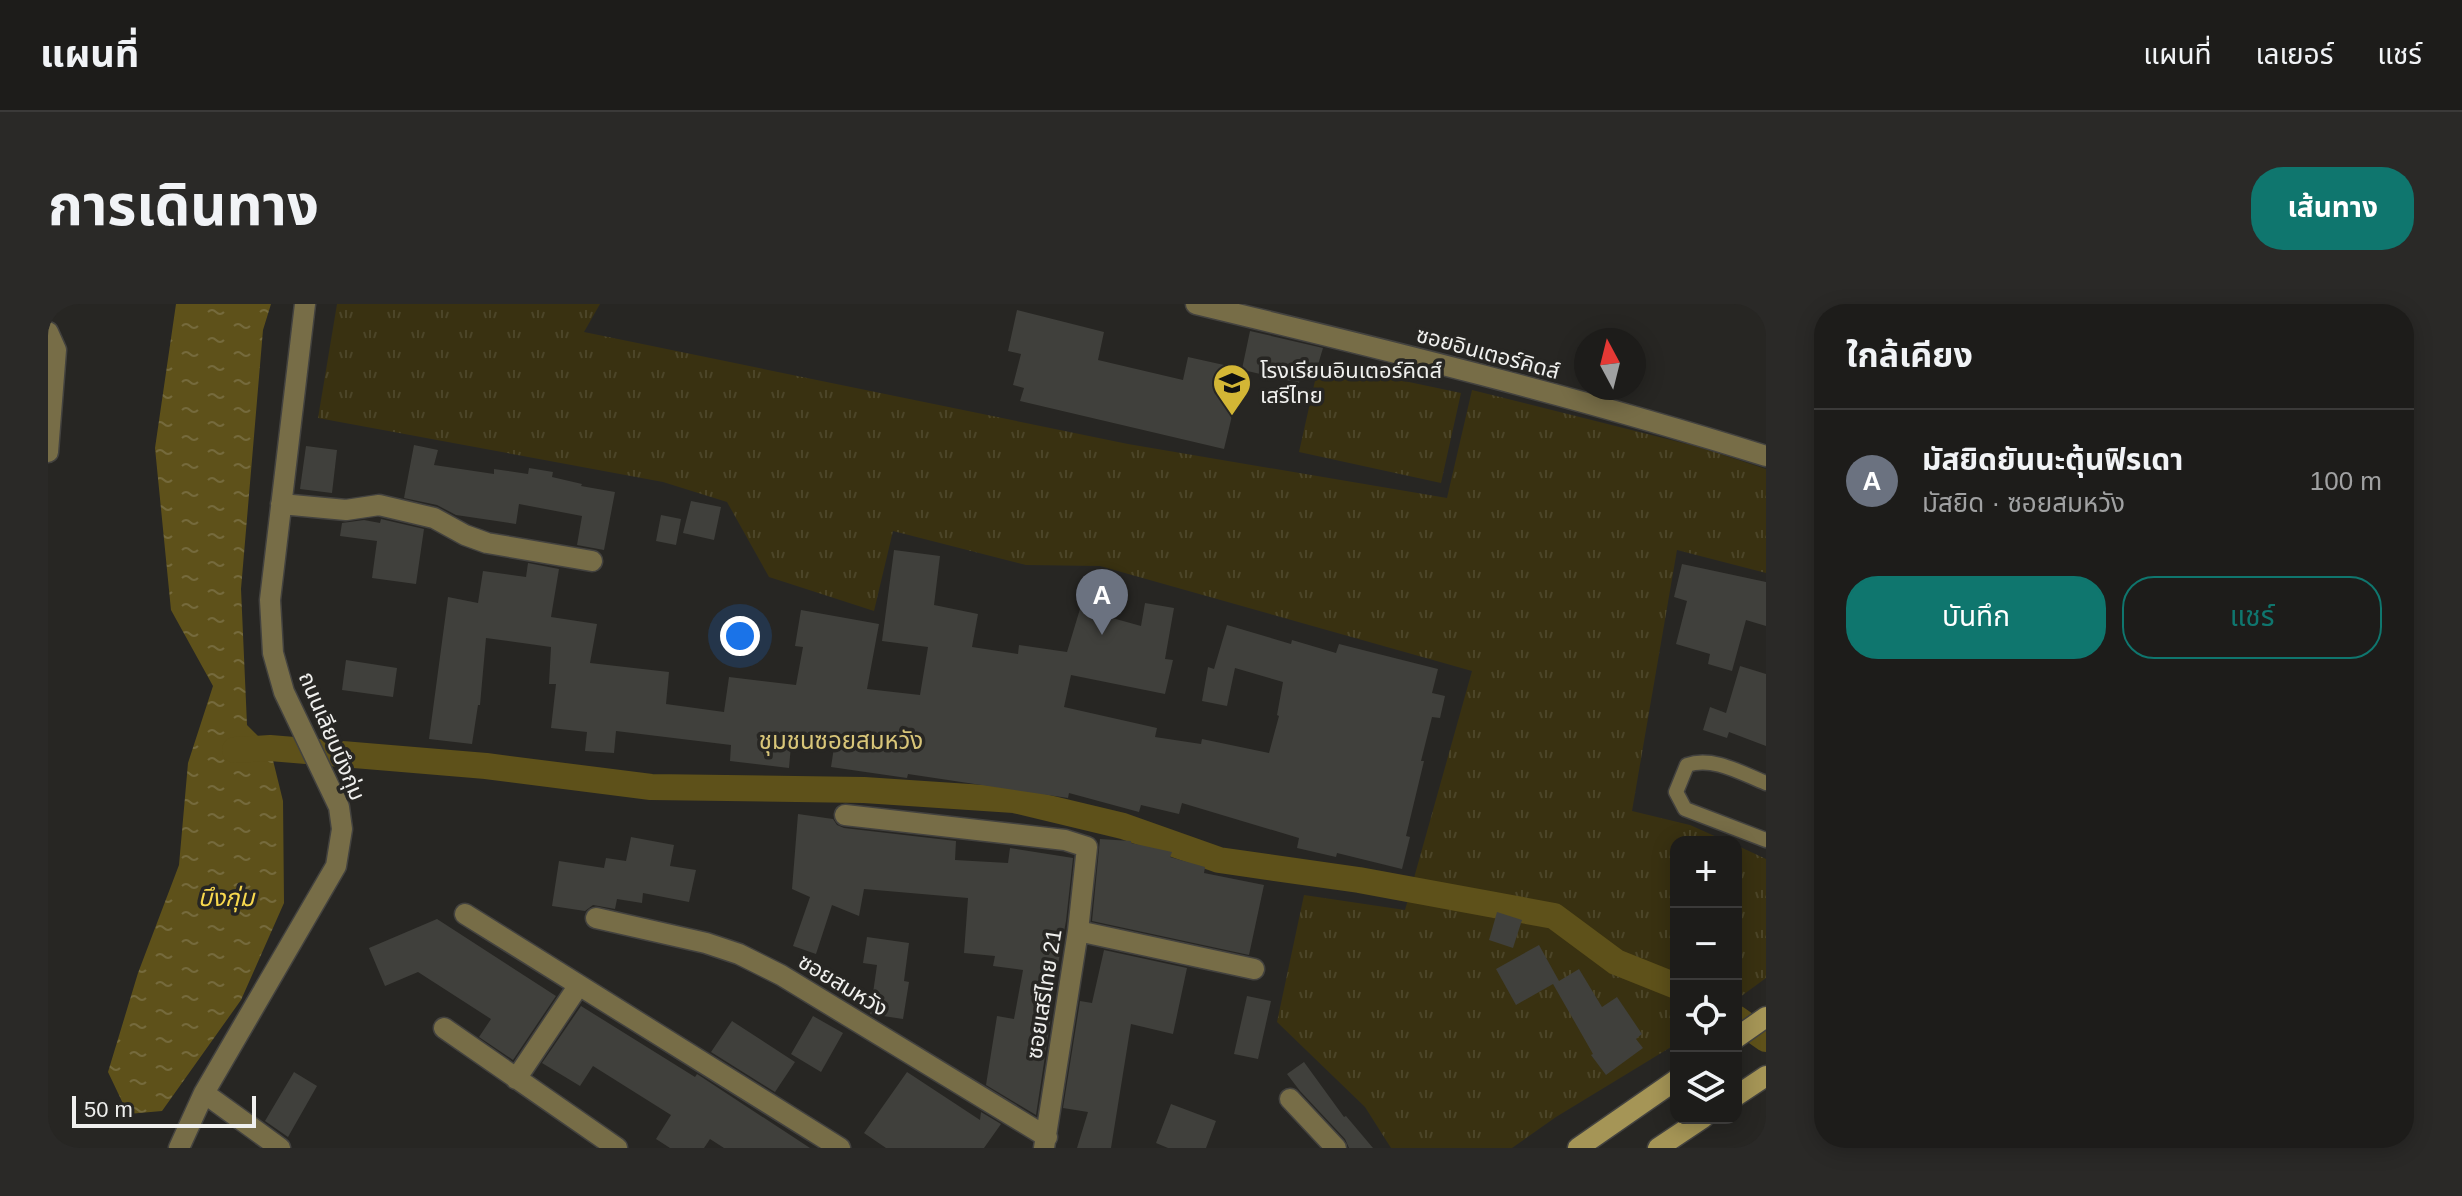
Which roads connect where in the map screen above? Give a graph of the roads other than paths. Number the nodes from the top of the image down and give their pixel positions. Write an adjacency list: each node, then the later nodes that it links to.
1 (305, 304): 6 (street, ถนนเลียบบึงกุ่ม)
2 (1196, 304): 5 (street, ซอยอินเตอร์คิดส์)
3 (48, 332): 4 (street)
4 (48, 452)
5 (1766, 456)
6 (281, 504): 7 (street); 23 (street, ถนนเลียบบึงกุ่ม)
7 (592, 561)
8 (1766, 783): 10 (lane)
9 (845, 815): 13 (street, ซอยเสรีไทย 21)
10 (1766, 840)
11 (465, 914): 15 (street)
12 (596, 918): 26 (street, ซอยสมหวัง)
13 (1078, 931): 14 (street); 26 (street, ซอยเสรีไทย 21)
14 (1254, 969)
15 (579, 985): 20 (street); 30 (street)
16 (1766, 1017): 18 (main road)
17 (444, 1028): 20 (street)
18 (1742, 1034)
19 (1766, 1076): 22 (main road)
20 (516, 1079): 29 (street)
21 (1670, 1084): 32 (main road)
22 (1742, 1092)
23 (204, 1093): 27 (street, ถนนเลียบบึงกุ่ม); 28 (street)
24 (1290, 1099): 31 (street)
25 (1694, 1124): 33 (main road)
26 (1046, 1142)
27 (179, 1148)
28 (280, 1148)
29 (617, 1148)
30 (840, 1148)
31 (1336, 1148)
32 (1578, 1148)
33 (1658, 1148)

